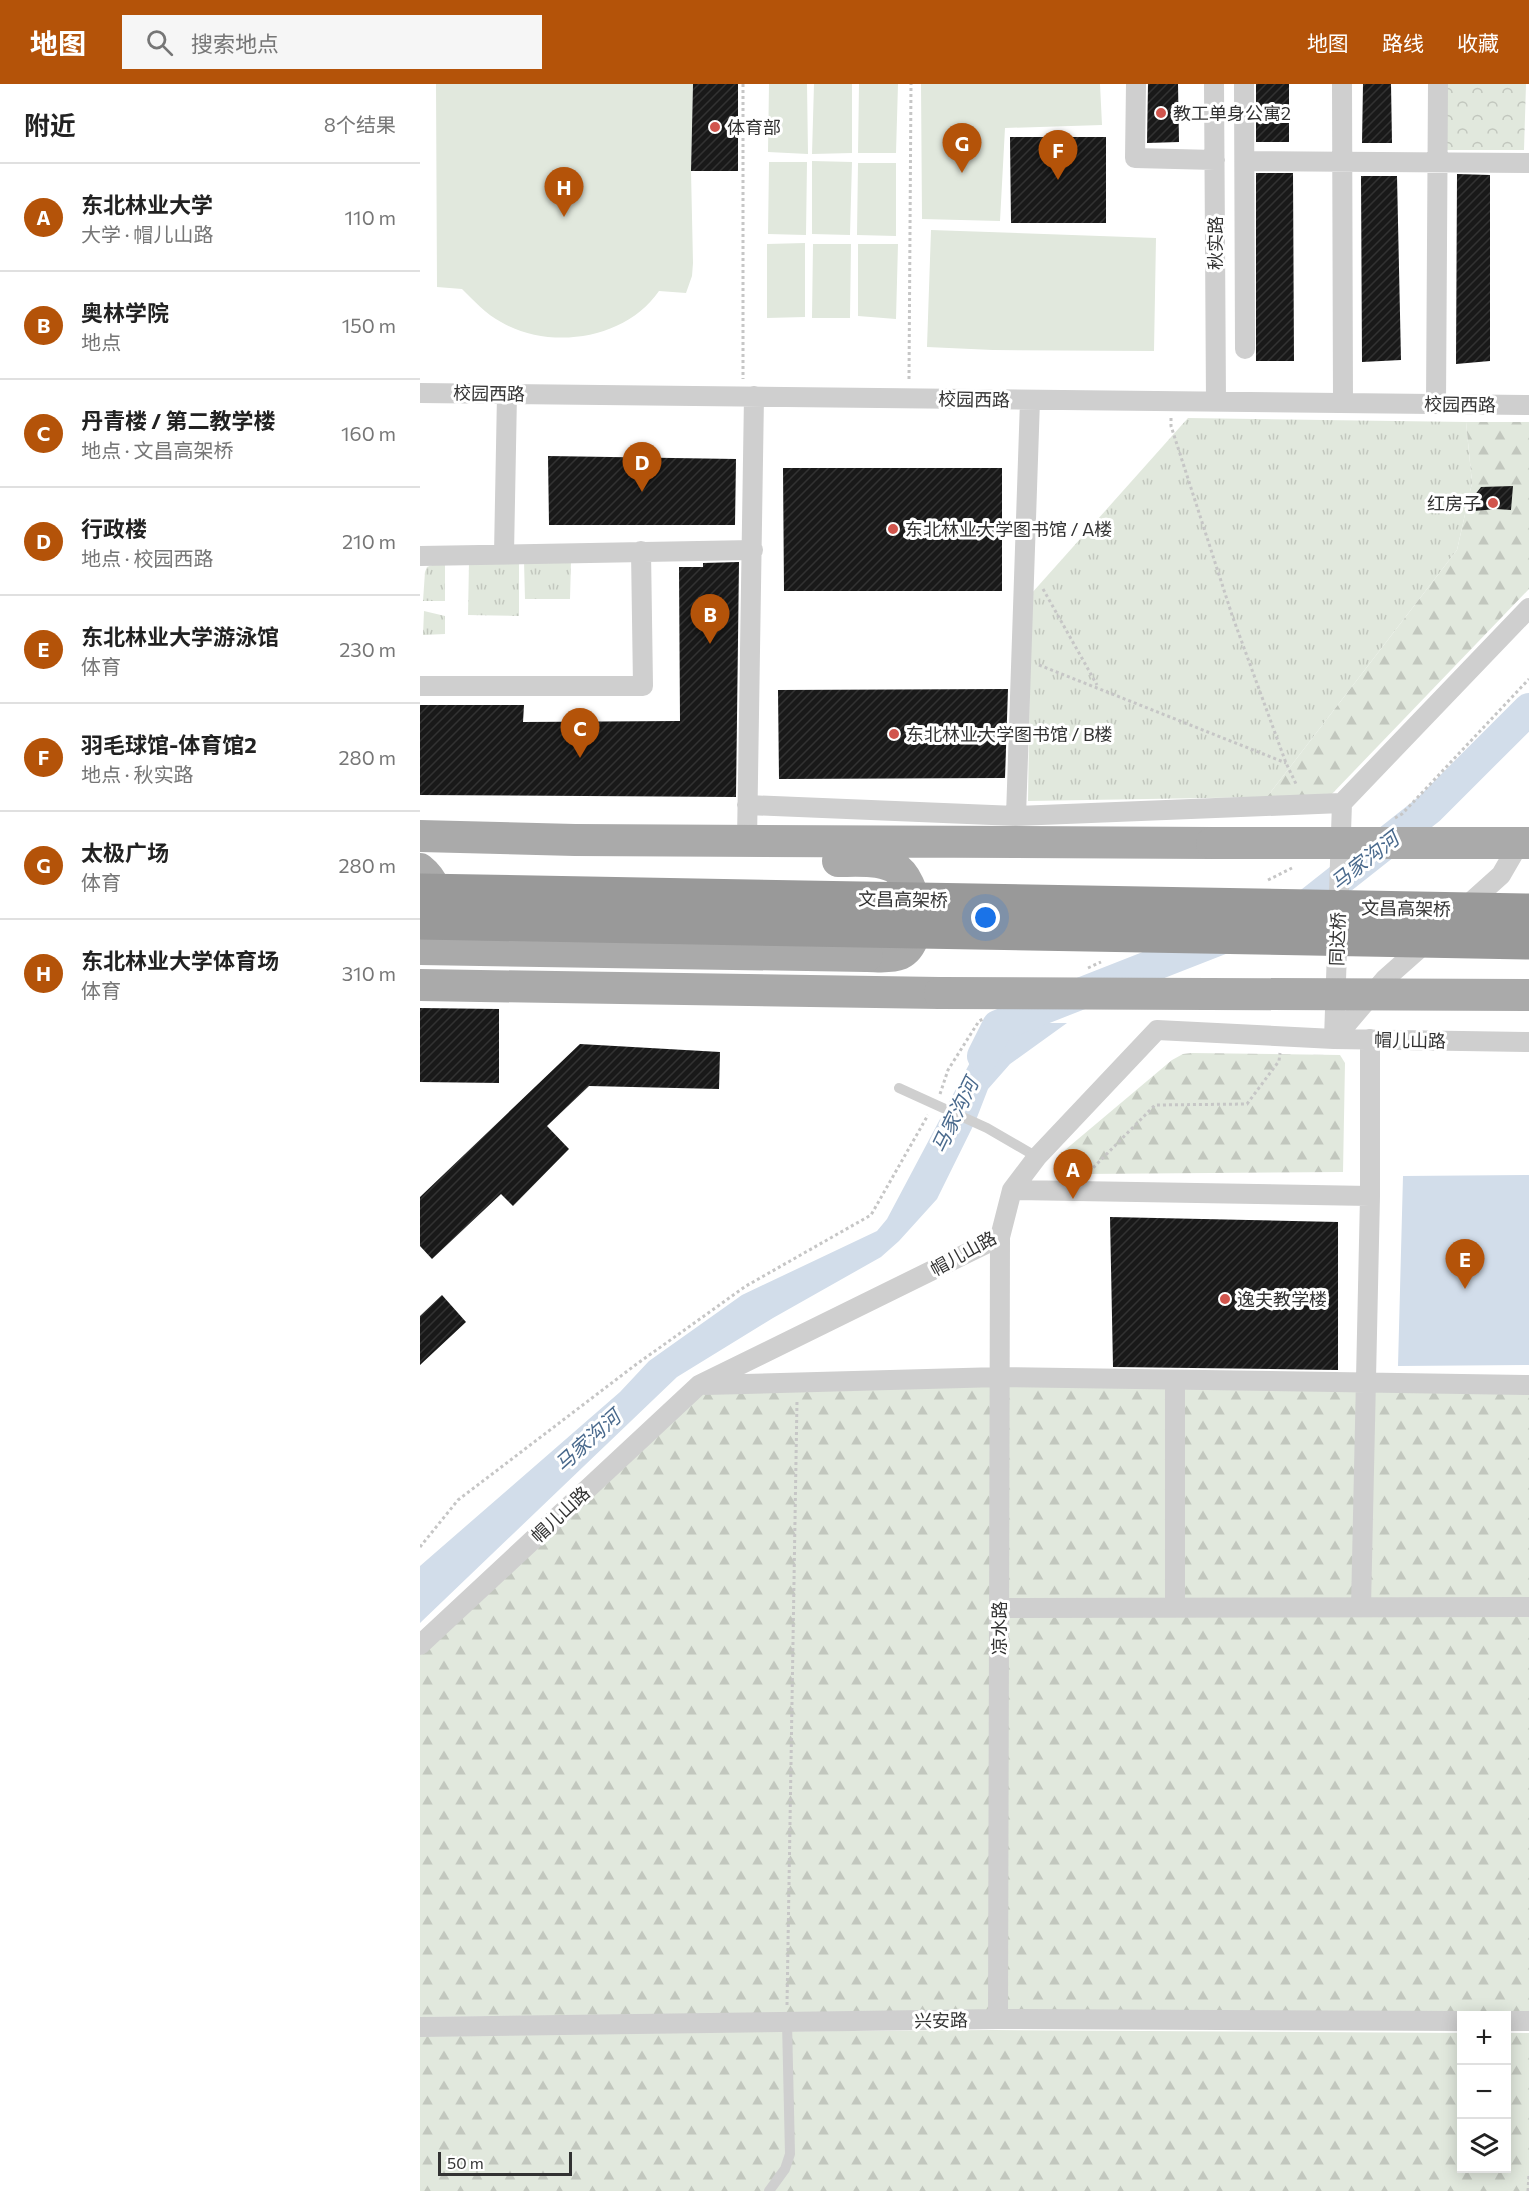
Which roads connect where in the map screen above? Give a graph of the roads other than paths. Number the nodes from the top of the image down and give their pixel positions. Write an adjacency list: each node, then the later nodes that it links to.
1 (1137, 84): 6 (street)
2 (1214, 84): 6 (street, 秋实路)
3 (1244, 84): 7 (street)
4 (1342, 84): 8 (street)
5 (1438, 84): 9 (street)
6 (1215, 160): 16 (street, 秋实路)
7 (1245, 161): 8 (street); 11 (street)
8 (1342, 162): 9 (street); 17 (street)
9 (1437, 162): 10 (street); 18 (street)
10 (1529, 163)
11 (1245, 349)
12 (420, 393): 13 (street, 校园西路)
13 (507, 394): 14 (street, 校园西路); 22 (street)
14 (748, 396): 15 (street, 校园西路); 20 (street)
15 (1030, 399): 16 (street, 校园西路); 28 (street)
16 (1216, 401): 17 (street, 校园西路)
17 (1343, 403): 18 (street, 校园西路)
18 (1436, 404): 19 (street, 校园西路)
19 (1529, 405)
20 (753, 550): 21 (street); 27 (street)
21 (641, 551): 22 (street); 25 (street)
22 (504, 554): 23 (street)
23 (420, 556)
24 (1529, 608): 26 (street)
25 (420, 686)
26 (1342, 803): 28 (street); 43 (street, 同达桥, bridge)
27 (747, 805): 28 (street); 32 (street)
28 (1016, 816)
29 (1529, 827): 43 (street)
30 (420, 836): 31 (main road)
31 (575, 840): 32 (main road); 39 (main road, bridge)
32 (747, 841): 33 (main road, bridge)
33 (1529, 843)
34 (420, 869): 40 (main road)
35 (420, 890): 36 (highway, 文昌高架桥, bridge)
36 (1529, 910)
37 (420, 923): 38 (highway, 文昌高架桥, bridge)
38 (1529, 943)
39 (420, 949)
40 (420, 964)
41 (420, 986): 42 (main road, bridge)
42 (1529, 995)
43 (1334, 1039): 44 (street, 帽儿山路); 47 (street, 帽儿山路)
44 (1370, 1039): 45 (street, 帽儿山路); 49 (street)
45 (1529, 1041)
46 (899, 1088): 47 (lane)
47 (1037, 1157): 48 (street, 帽儿山路)
48 (1012, 1190): 49 (street); 50 (street, 帽儿山路)
49 (1370, 1196): 53 (street)
50 (1000, 1237): 51 (street, 凉水路); 54 (street, 帽儿山路)
51 (1000, 1377): 52 (street); 54 (street); 59 (street, 凉水路)
52 (1175, 1380): 53 (street); 56 (street)
53 (1366, 1383): 55 (street); 57 (street)
54 (699, 1385): 60 (street, 帽儿山路)
55 (1529, 1385)
56 (1175, 1607): 57 (street); 59 (street)
57 (1361, 1607): 58 (street)
58 (1529, 1607)
59 (999, 1608): 61 (street, 凉水路)
60 (420, 1645)
61 (998, 2019): 62 (street, 兴安路); 65 (street, 兴安路)
62 (1457, 2021)
63 (1511, 2021): 64 (street)
64 (1529, 2021)
65 (787, 2022): 66 (street, 兴安路); 67 (lane)
66 (420, 2026)
67 (769, 2191)

